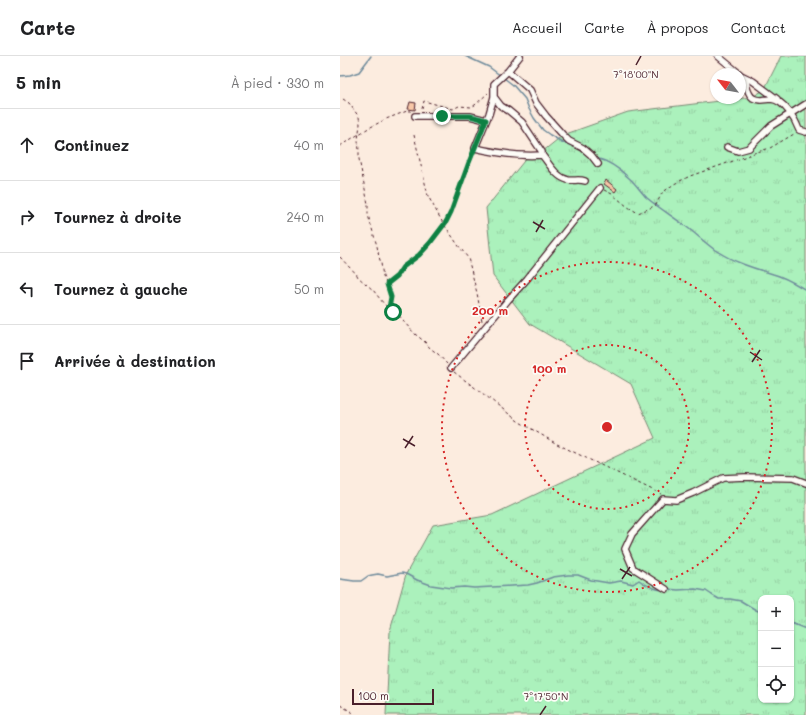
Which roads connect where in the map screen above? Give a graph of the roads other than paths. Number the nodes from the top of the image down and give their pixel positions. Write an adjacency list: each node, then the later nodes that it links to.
1 (520, 56): 4 (street)
2 (718, 56): 3 (street)
3 (732, 68)
4 (508, 71): 7 (street); 16 (street)
5 (746, 78): 8 (street)
6 (746, 82): 8 (street)
7 (494, 96): 12 (street); 15 (street)
8 (779, 101): 11 (street)
9 (806, 104): 11 (street)
10 (414, 114): 12 (street)
11 (790, 114): 13 (street); 14 (street)
12 (486, 120): 15 (street)
13 (806, 132)
14 (727, 148)
15 (542, 155): 17 (street)
16 (598, 164)
17 (585, 181)
18 (600, 188): 19 (street)
19 (451, 368)
20 (806, 483): 21 (street)
21 (666, 589)

